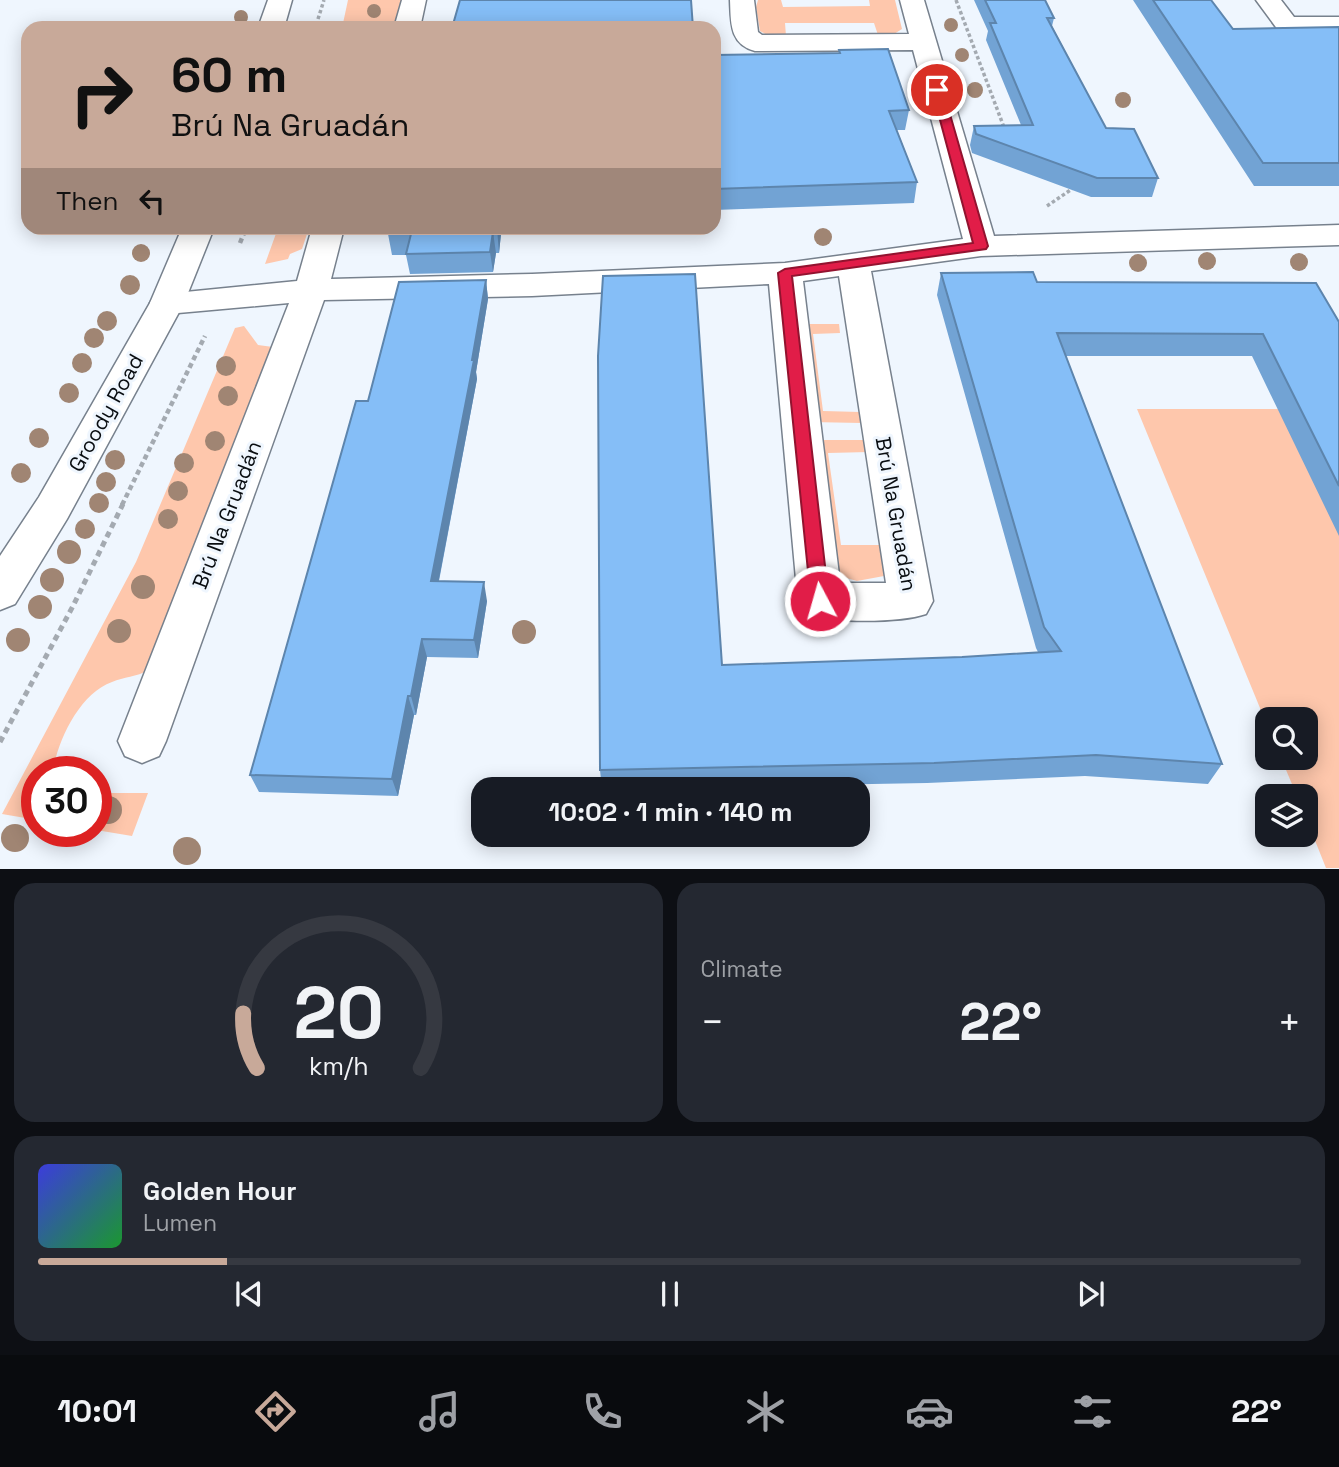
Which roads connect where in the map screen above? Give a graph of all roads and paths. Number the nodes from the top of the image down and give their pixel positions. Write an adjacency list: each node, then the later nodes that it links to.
1 (280, 0): 8 (street)
2 (324, 0): 9 (path)
3 (414, 0): 10 (street)
4 (742, 0): 12 (street)
5 (912, 0): 12 (street)
6 (956, 0): 13 (path)
7 (1268, 0): 11 (street)
8 (273, 21)
9 (317, 21)
10 (409, 21)
11 (1339, 25)
12 (923, 42): 20 (street)
13 (1004, 129)
14 (1072, 189): 15 (path)
15 (1044, 208)
16 (195, 235): 25 (street, Groody Road)
17 (243, 235): 24 (path)
18 (326, 235): 23 (street, Brú Na Gruadán)
19 (1336, 239): 20 (street)
20 (981, 246): 21 (street)
21 (853, 262): 22 (street); 22 (street, Brú Na Gruadán)
22 (785, 273): 23 (street)
23 (312, 290): 24 (street); 28 (street, Brú Na Gruadán)
24 (220, 298): 25 (street); 27 (path)
25 (167, 303): 26 (street, Groody Road)
26 (0, 592)
27 (0, 741)
28 (142, 741)

